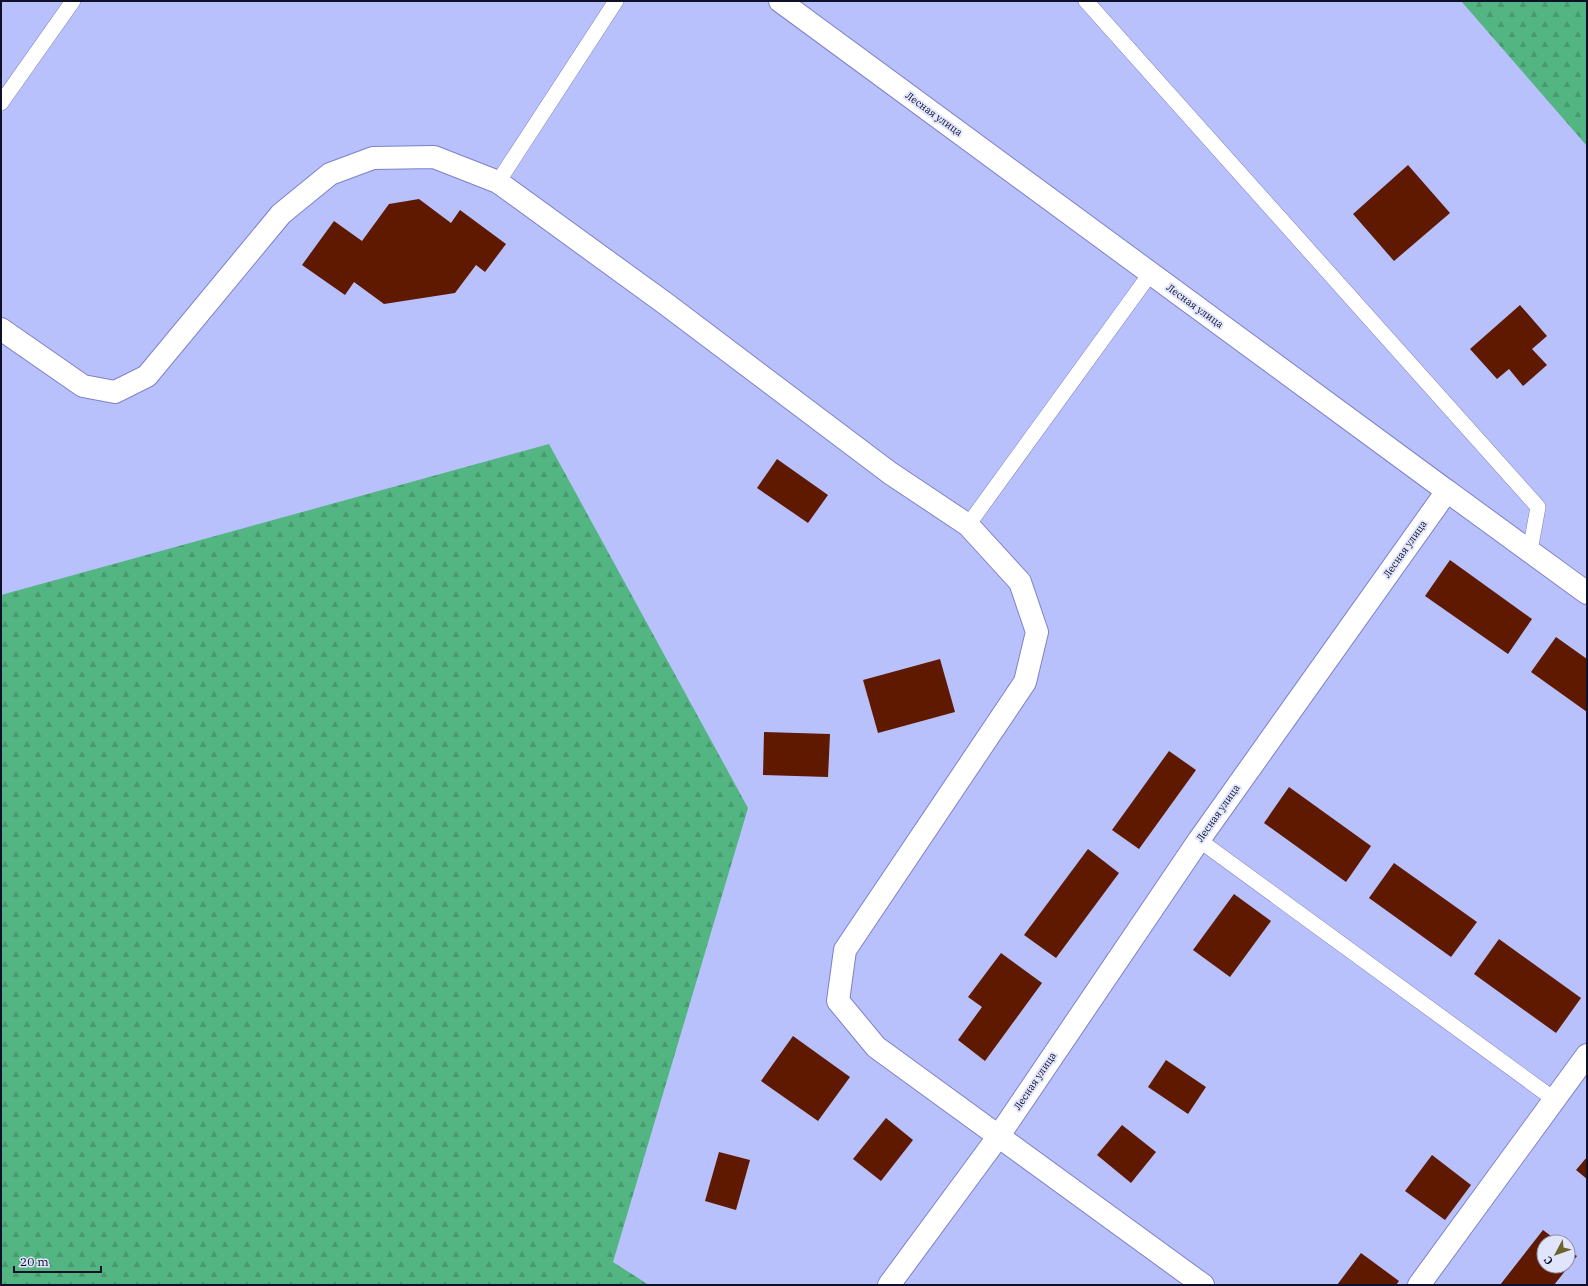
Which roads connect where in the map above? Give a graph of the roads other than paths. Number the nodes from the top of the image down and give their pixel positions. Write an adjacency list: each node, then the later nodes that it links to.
1 (73, 1): 5 (lane)
2 (616, 1): 6 (lane)
3 (780, 1): 7 (street, Лесная улица)
4 (1086, 1): 11 (lane)
5 (1, 103)
6 (498, 182): 8 (street); 10 (street)
7 (1150, 274): 9 (street, Лесная улица); 10 (lane)
8 (1, 329)
9 (1447, 491): 11 (street); 13 (street, Лесная улица)
10 (968, 525): 16 (street)
11 (1530, 551): 12 (street)
12 (1587, 593)
13 (1199, 840): 15 (lane); 16 (street, Лесная улица)
14 (1587, 1055): 15 (street)
15 (1555, 1100): 19 (street)
16 (998, 1136): 17 (street, Лесная улица); 18 (street)
17 (889, 1285)
18 (1203, 1285)
19 (1419, 1285)

